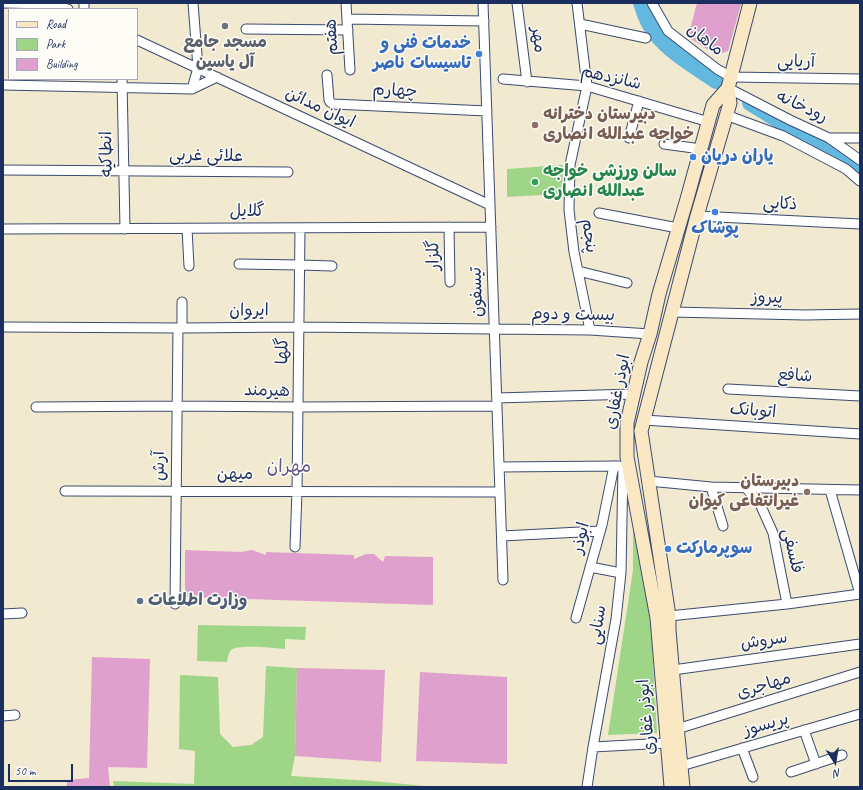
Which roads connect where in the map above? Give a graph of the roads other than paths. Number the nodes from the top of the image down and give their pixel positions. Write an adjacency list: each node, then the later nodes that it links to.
1 (3, 3): 9 (street)
2 (193, 3): 17 (street)
3 (346, 3): 10 (street, هفتم)
4 (483, 3): 11 (street, تیسفون)
5 (517, 3): 23 (street, مهر)
6 (577, 3): 12 (street, پنجم)
7 (652, 3): 24 (street, ماهان)
8 (750, 3): 24 (main road, ابوذر غفاری)
9 (64, 8)
10 (347, 19): 11 (street); 14 (street, هفتم)
11 (484, 21): 30 (street, تیسفون)
12 (580, 24): 15 (street); 27 (street, پنجم)
13 (246, 28): 14 (street)
14 (348, 30): 18 (street, هفتم)
15 (646, 38)
16 (138, 40): 17 (street, ایوان مدائن)
17 (198, 68): 20 (street, ایوان مدائن); 28 (street)
18 (350, 70)
19 (327, 75): 30 (street, چهارم)
20 (217, 78): 28 (street); 43 (street, ایوان مدائن)
21 (503, 79): 23 (street, شانزدهم)
22 (860, 79): 24 (street, آریایی)
23 (527, 82): 27 (street, شانزدهم)
24 (730, 82): 31 (main road, ابوذر غفاری); 32 (main road, ابوذر غفاری); 34 (street, رودخانه)
25 (122, 84): 26 (street); 28 (street); 40 (street, انطاکیه)
26 (3, 86)
27 (587, 86): 29 (street, شانزدهم); 58 (street, پنجم)
28 (192, 89)
29 (639, 101): 32 (street, شانزدهم); 33 (street)
30 (487, 111): 43 (street, تیسفون)
31 (726, 115): 42 (street, رودخانه); 45 (main road, ابوذر غفاری)
32 (708, 122): 37 (main road, ابوذر غفاری)
33 (629, 138)
34 (829, 138): 35 (street); 38 (street, رودخانه)
35 (860, 138)
36 (664, 144): 37 (street)
37 (701, 149): 51 (main road, ابوذر غفاری)
38 (860, 160)
39 (3, 170): 40 (street, علائی غربی)
40 (124, 171): 41 (street, علائی غربی); 53 (street, انطاکیه)
41 (288, 172)
42 (860, 182)
43 (490, 205): 47 (street, تیسفون)
44 (599, 213): 51 (street)
45 (698, 216): 46 (street, ذکایی); 62 (main road, ابوذر غفاری)
46 (860, 224)
47 (491, 227): 50 (street, گلایل); 67 (street, تیسفون)
48 (187, 228): 49 (street, گلایل); 53 (street, گلایل); 56 (street)
49 (300, 228): 50 (street, گلایل); 55 (street, گلها)
50 (449, 228): 59 (street, گلزار)
51 (678, 228): 69 (main road, ابوذر غفاری)
52 (3, 229): 53 (street, گلایل)
53 (125, 229)
54 (239, 264): 55 (street)
55 (300, 265): 57 (street); 65 (street, گلها)
56 (189, 266)
57 (332, 266)
58 (578, 272): 60 (street); 68 (street, پنجم)
59 (450, 282)
60 (627, 283)
61 (182, 302): 66 (street, آرش)
62 (672, 312): 63 (street, پیروز); 77 (main road, ابوذر غفاری)
63 (860, 314)
64 (3, 327): 66 (street, ایروان)
65 (299, 327): 66 (street, ایروان); 67 (street, ایروان); 76 (street, گلها)
66 (180, 328): 74 (street, آرش)
67 (494, 329): 68 (street, بیست و دوم); 73 (street, تیسفون)
68 (590, 330): 69 (street, بیست و دوم)
69 (650, 334): 71 (main road, ابوذر غفاری)
70 (728, 389): 72 (street, شافع)
71 (633, 394): 73 (street, هیرمند); 79 (main road, ابوذر غفاری)
72 (860, 396)
73 (497, 402): 76 (street, هیرمند); 80 (street, تیسفون)
74 (177, 406): 75 (street, هیرمند); 76 (street, هیرمند); 88 (street, آرش)
75 (36, 407)
76 (298, 407): 89 (street, گلها)
77 (644, 420): 78 (street, اتوبانک); 82 (main road, ابوذر غفاری)
78 (860, 434)
79 (622, 466): 80 (street); 81 (main road, ابوذر غفاری); 92 (street, ابوذر); 96 (street, سنایی)
80 (499, 467): 90 (street, تیسفون)
81 (632, 480): 82 (main road); 113 (main road, ابوذر غفاری)
82 (649, 481): 83 (street); 103 (main road, ابوذر غفاری)
83 (711, 487): 84 (street); 91 (street)
84 (746, 488): 86 (street); 100 (street, فلسفی)
85 (65, 490): 88 (street, میهن)
86 (830, 490): 87 (street); 98 (street)
87 (860, 490)
88 (176, 491): 89 (street, میهن); 99 (street, آرش)
89 (297, 491): 90 (street, میهن); 94 (street, گلها)
90 (500, 492): 93 (street, تیسفون)
91 (723, 526)
92 (600, 531): 93 (street); 95 (street, ابوذر)
93 (502, 536): 97 (street, تیسفون)
94 (295, 546)
95 (590, 568): 96 (street); 104 (street, ابوذر)
96 (621, 573): 114 (street, سنایی)
97 (503, 580)
98 (860, 594): 100 (street)
99 (175, 604)
100 (787, 604): 103 (street)
101 (22, 613): 102 (street)
102 (3, 614)
103 (669, 616): 106 (main road, ابوذر غفاری)
104 (576, 618)
105 (860, 644): 106 (street, سروش)
106 (673, 670): 111 (main road, ابوذر غفاری)
107 (860, 672): 111 (street, مهاجری)
108 (860, 714): 112 (street, پریسوز)
109 (15, 715): 110 (street)
110 (3, 716)
111 (678, 729): 118 (main road, ابوذر غفاری)
112 (804, 730): 115 (street, پریسوز); 117 (street)
113 (667, 743): 114 (street); 122 (main road, ابوذر غفاری)
114 (593, 747): 121 (street, سنایی)
115 (742, 748): 118 (street, پریسوز); 120 (street)
116 (842, 755): 117 (street)
117 (816, 764): 119 (street)
118 (681, 766): 123 (main road, ابوذر غفاری)
119 (791, 772)
120 (753, 777)
121 (588, 787)
122 (671, 787)
123 (683, 787)

